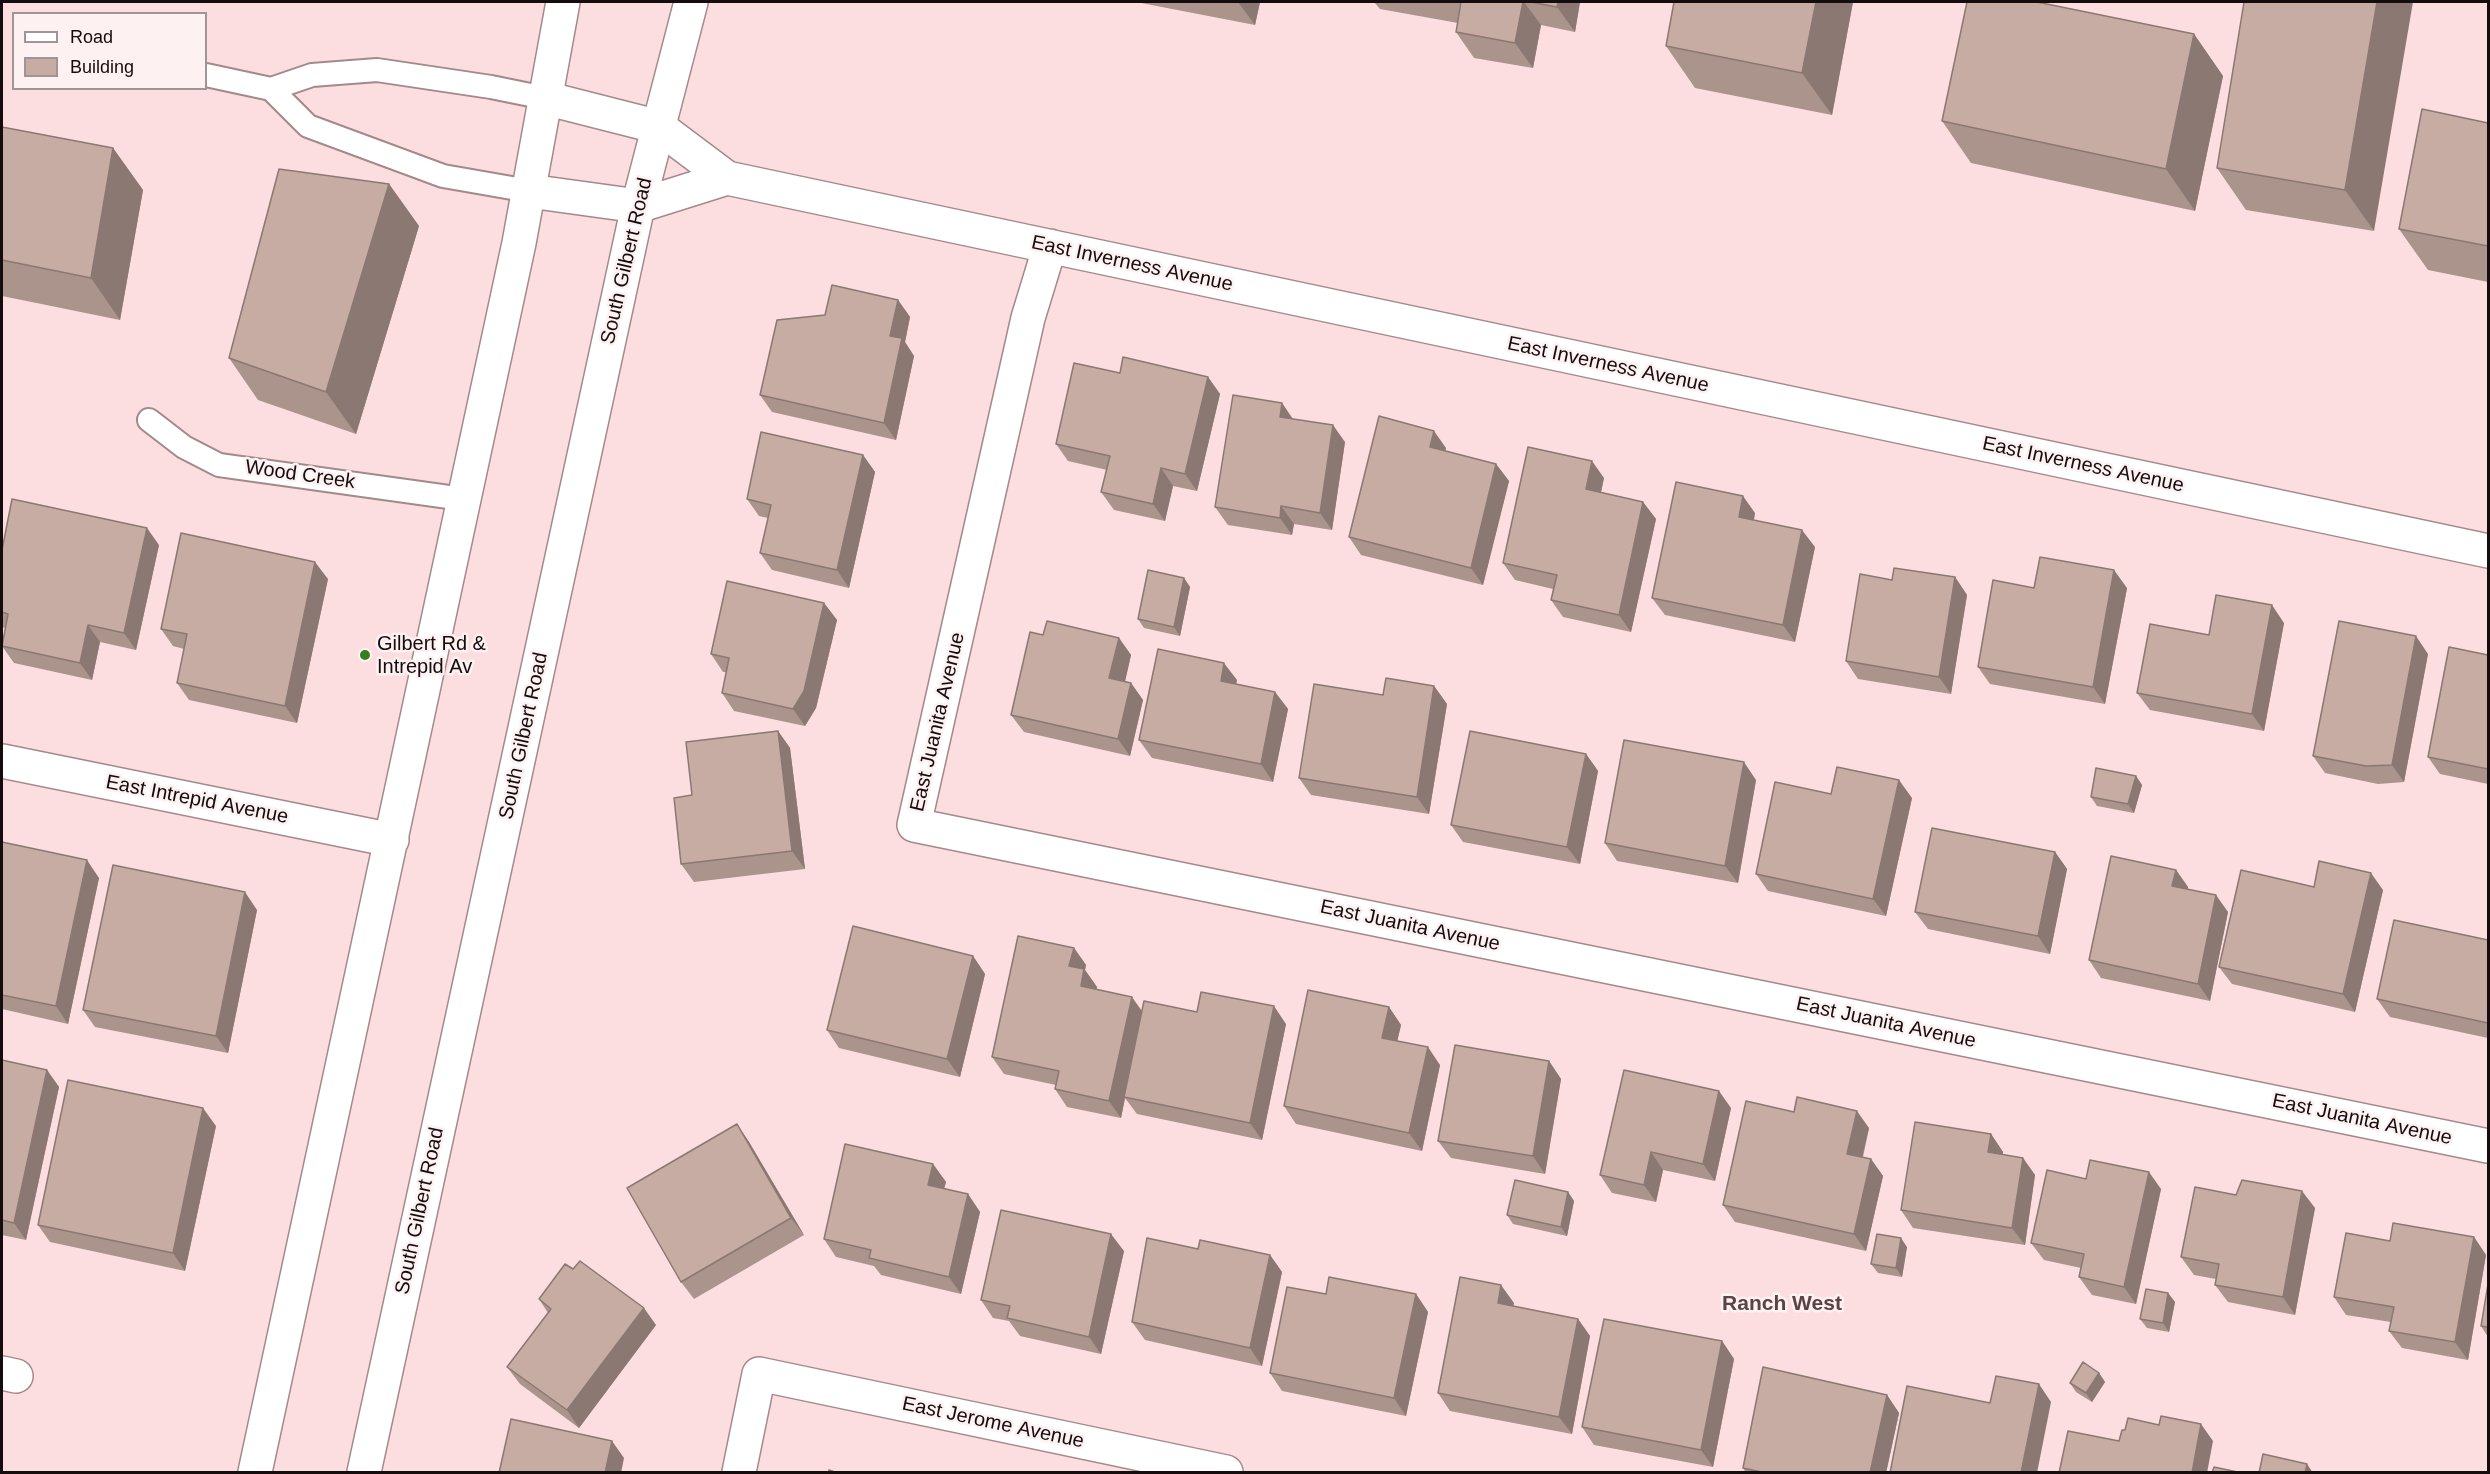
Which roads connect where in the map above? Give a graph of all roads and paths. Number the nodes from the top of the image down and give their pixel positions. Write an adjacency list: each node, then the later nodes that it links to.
1 (563, 2): 5 (street)
2 (691, 2): 6 (street, South Gilbert Road)
3 (207, 75): 4 (lane)
4 (271, 89): 5 (lane); 8 (lane)
5 (545, 98): 6 (street, East Inverness Avenue); 8 (street)
6 (659, 127): 7 (street, East Inverness Avenue); 9 (street, South Gilbert Road)
7 (727, 178): 9 (street, East Inverness Avenue); 10 (street, East Inverness Avenue)
8 (529, 191): 9 (street, East Inverness Avenue); 12 (street)
9 (638, 206): 18 (street, South Gilbert Road)
10 (1050, 246): 13 (street, East Inverness Avenue); 16 (street, East Juanita Avenue)
11 (149, 420): 12 (lane, Wood Creek)
12 (463, 499): 15 (street)
13 (2488, 551)
14 (2, 761): 15 (street, East Intrepid Avenue)
15 (392, 840): 17 (street)
16 (2488, 1146)
17 (255, 1473)
18 (364, 1473)
19 (739, 1473): 20 (street, East Jerome Avenue)
20 (1226, 1473)

